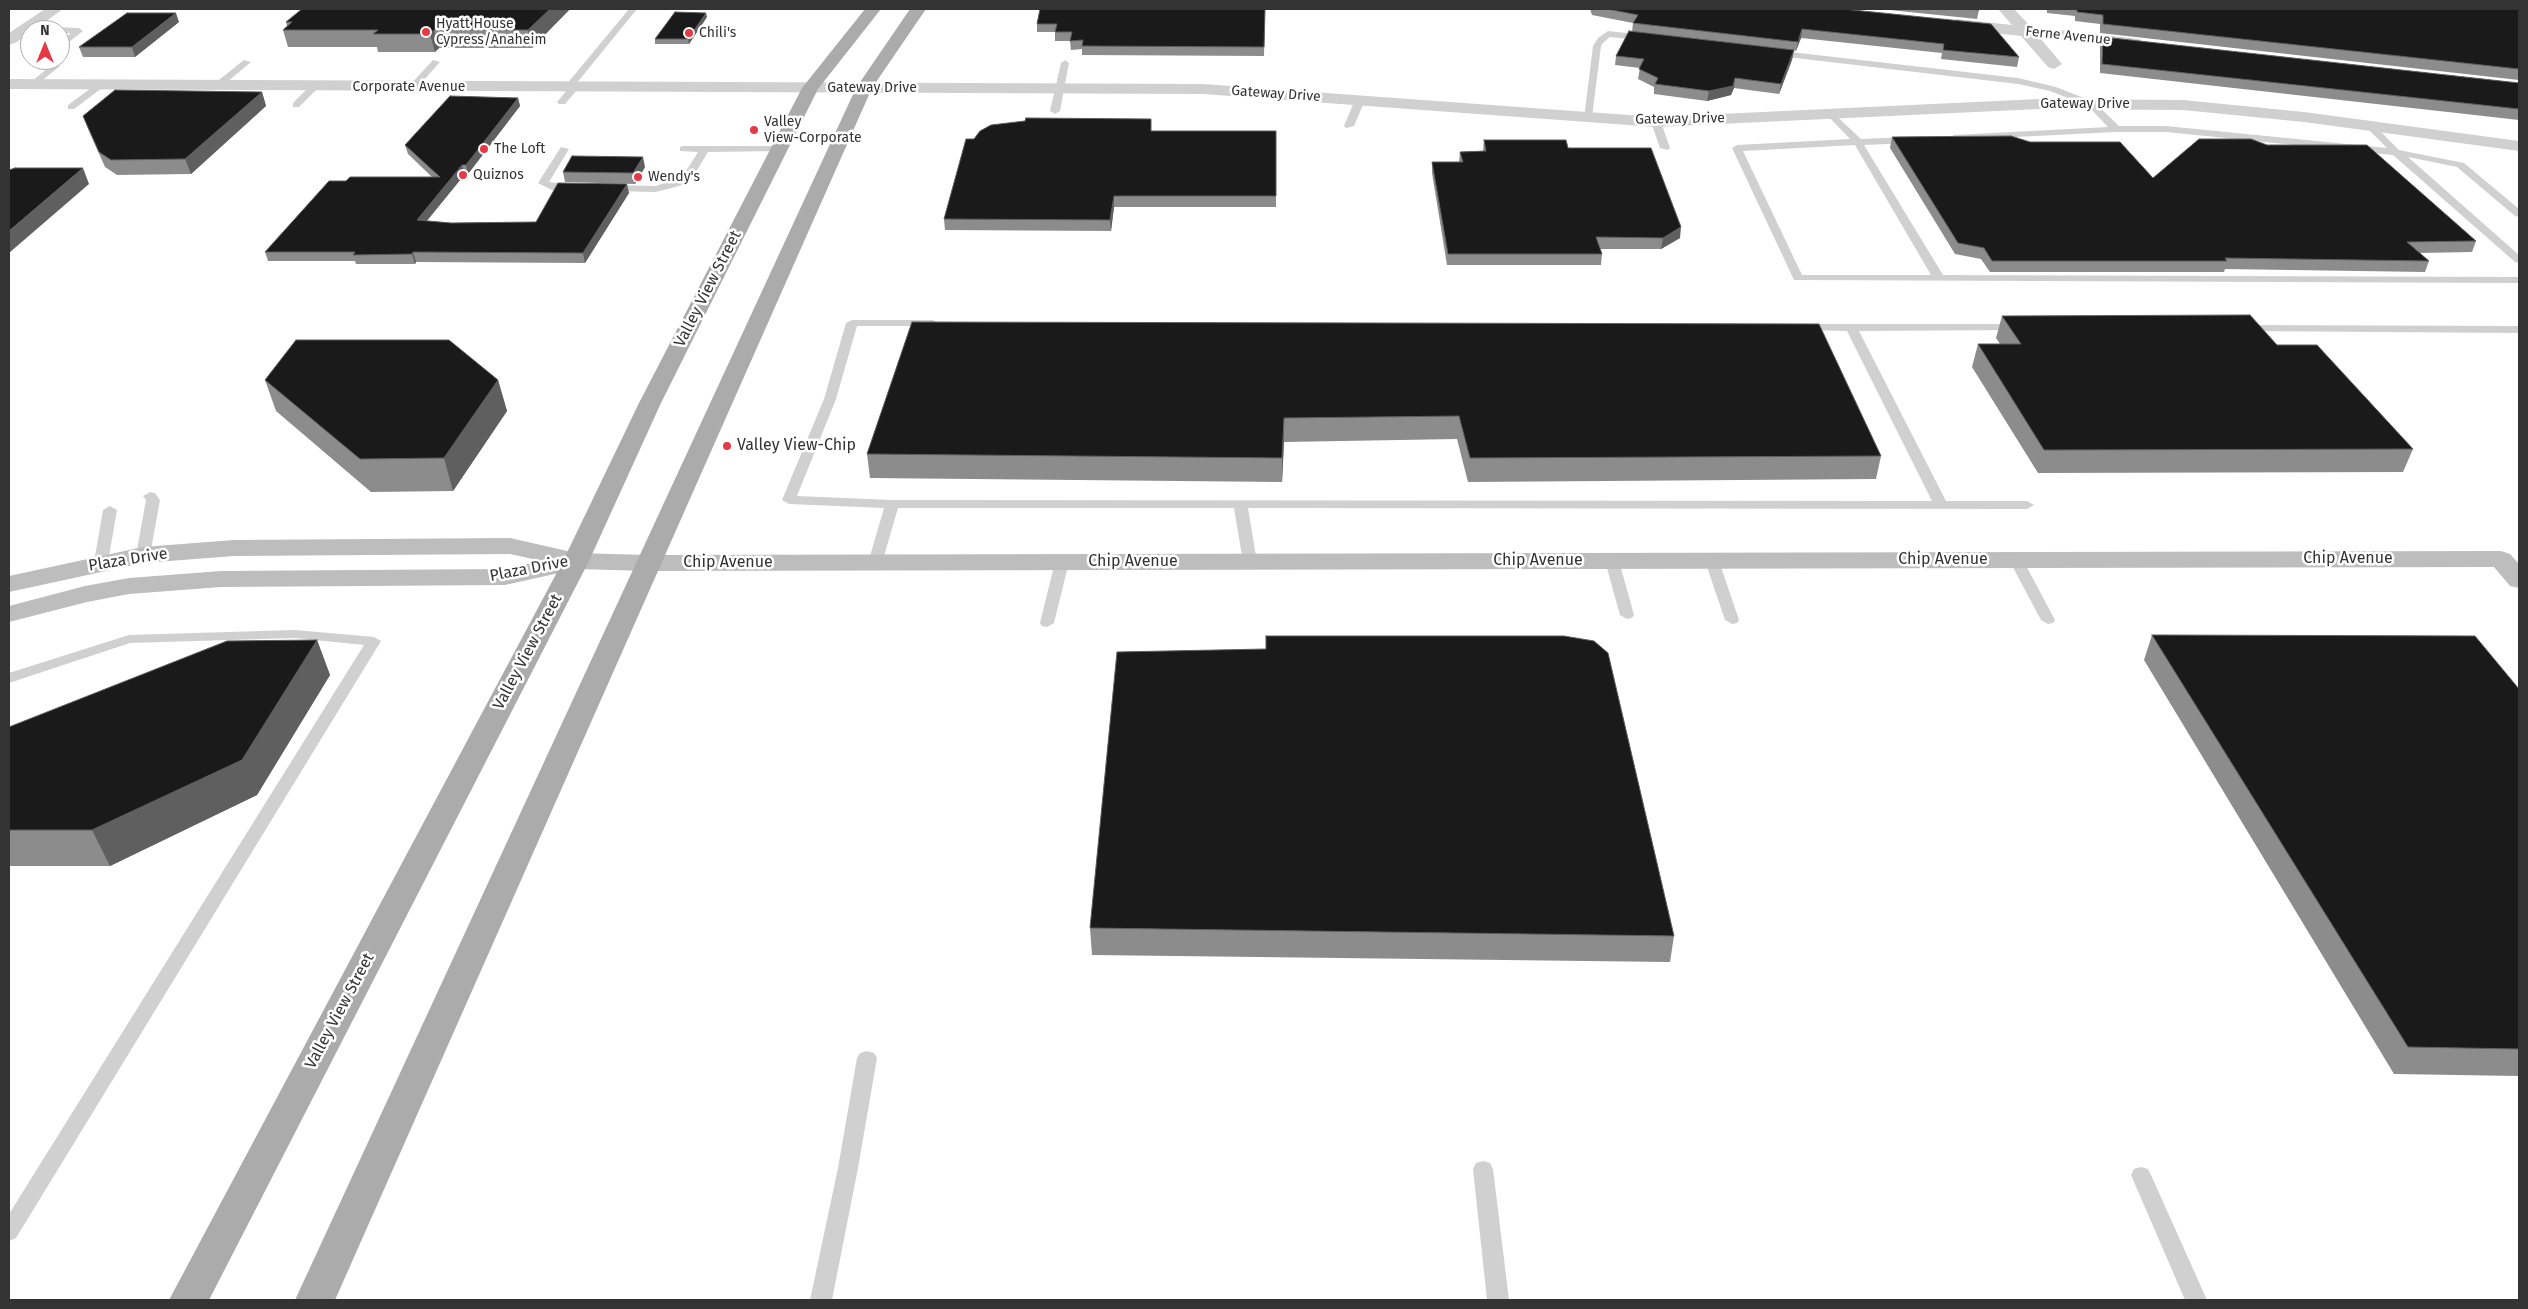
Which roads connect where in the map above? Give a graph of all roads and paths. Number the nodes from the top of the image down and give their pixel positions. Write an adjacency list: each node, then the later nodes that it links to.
1 (55, 9): 6 (street)
2 (633, 9): 30 (lane)
3 (873, 9): 27 (main road, Valley View Street)
4 (918, 9): 28 (main road)
5 (2006, 9): 9 (street)
6 (39, 20)
7 (1940, 22): 9 (street, Ferne Avenue)
8 (70, 31): 11 (lane)
9 (2026, 31): 14 (street, Ferne Avenue); 19 (street)
10 (20, 33): 13 (street)
11 (70, 38)
12 (1656, 39): 37 (lane)
13 (9, 40)
14 (2154, 46)
15 (1763, 52): 32 (lane)
16 (247, 62): 24 (lane)
17 (436, 62): 26 (lane)
18 (1065, 63): 29 (lane)
19 (2054, 64)
20 (51, 70): 22 (lane)
21 (9, 84): 22 (street, Corporate Avenue)
22 (34, 84): 23 (street, Corporate Avenue)
23 (101, 85): 24 (street, Corporate Avenue); 34 (lane)
24 (218, 86): 25 (street, Corporate Avenue)
25 (315, 86): 26 (street, Corporate Avenue); 33 (lane)
26 (413, 86): 30 (street, Corporate Avenue)
27 (810, 88): 28 (street, Gateway Drive); 30 (street, Corporate Avenue); 50 (main road, Valley View Street)
28 (864, 88): 29 (street, Gateway Drive); 76 (main road)
29 (1059, 88): 31 (street, Gateway Drive); 35 (lane)
30 (569, 92)
31 (1360, 100): 37 (street, Gateway Drive); 39 (lane)
32 (2091, 104): 36 (street, Gateway Drive); 40 (street, Gateway Drive); 41 (lane)
33 (296, 105)
34 (71, 107)
35 (1055, 111)
36 (1831, 114): 38 (street, Gateway Drive); 44 (lane)
37 (1587, 117): 38 (street, Gateway Drive)
38 (1656, 122): 46 (lane)
39 (1349, 126)
40 (2370, 126): 45 (street, Gateway Drive); 51 (lane)
41 (2116, 129): 42 (lane); 51 (lane)
42 (1947, 138)
43 (1917, 139): 44 (lane)
44 (1858, 142): 54 (lane); 54 (lane)
45 (2519, 146)
46 (1665, 148)
47 (564, 149): 49 (lane)
48 (683, 149): 49 (lane)
49 (705, 149): 50 (lane)
50 (778, 149): 70 (main road, Valley View Street)
51 (2396, 152): 52 (lane); 53 (lane)
52 (2519, 214)
53 (2519, 260)
54 (1939, 278): 55 (lane)
55 (2519, 280)
56 (942, 323): 63 (lane)
57 (1786, 327): 58 (lane)
58 (1851, 327): 59 (lane); 65 (lane)
59 (2030, 328)
60 (2229, 329): 61 (lane)
61 (2519, 330)
62 (150, 496): 68 (lane)
63 (892, 504): 64 (lane); 77 (lane)
64 (1240, 504): 65 (lane); 75 (lane)
65 (1941, 505): 66 (lane)
66 (2027, 505)
67 (110, 510): 73 (lane)
68 (143, 555): 70 (street, Plaza Drive); 73 (street, Plaza Drive)
69 (2016, 560): 72 (street, Chip Avenue); 78 (street, Chip Avenue); 83 (lane)
70 (576, 561): 76 (street, Chip Avenue); 80 (street, Plaza Drive); 90 (main road, Valley View Street)
71 (1612, 561): 72 (street, Chip Avenue); 75 (street, Chip Avenue); 81 (lane)
72 (1712, 561): 82 (lane)
73 (101, 562): 79 (street, Plaza Drive)
74 (1062, 562): 75 (street, Chip Avenue); 77 (street, Chip Avenue); 84 (lane)
75 (1250, 562)
76 (648, 563): 77 (street, Chip Avenue); 91 (main road)
77 (875, 563)
78 (2519, 580)
79 (9, 584)
80 (9, 614)
81 (1627, 615)
82 (1732, 620)
83 (2048, 620)
84 (1048, 623)
85 (9, 678): 89 (lane)
86 (866, 1058): 92 (lane)
87 (1483, 1169): 93 (lane)
88 (2141, 1175): 94 (lane)
89 (9, 1232)
90 (189, 1300)
91 (315, 1300)
92 (821, 1300)
93 (1498, 1300)
94 (2196, 1300)

